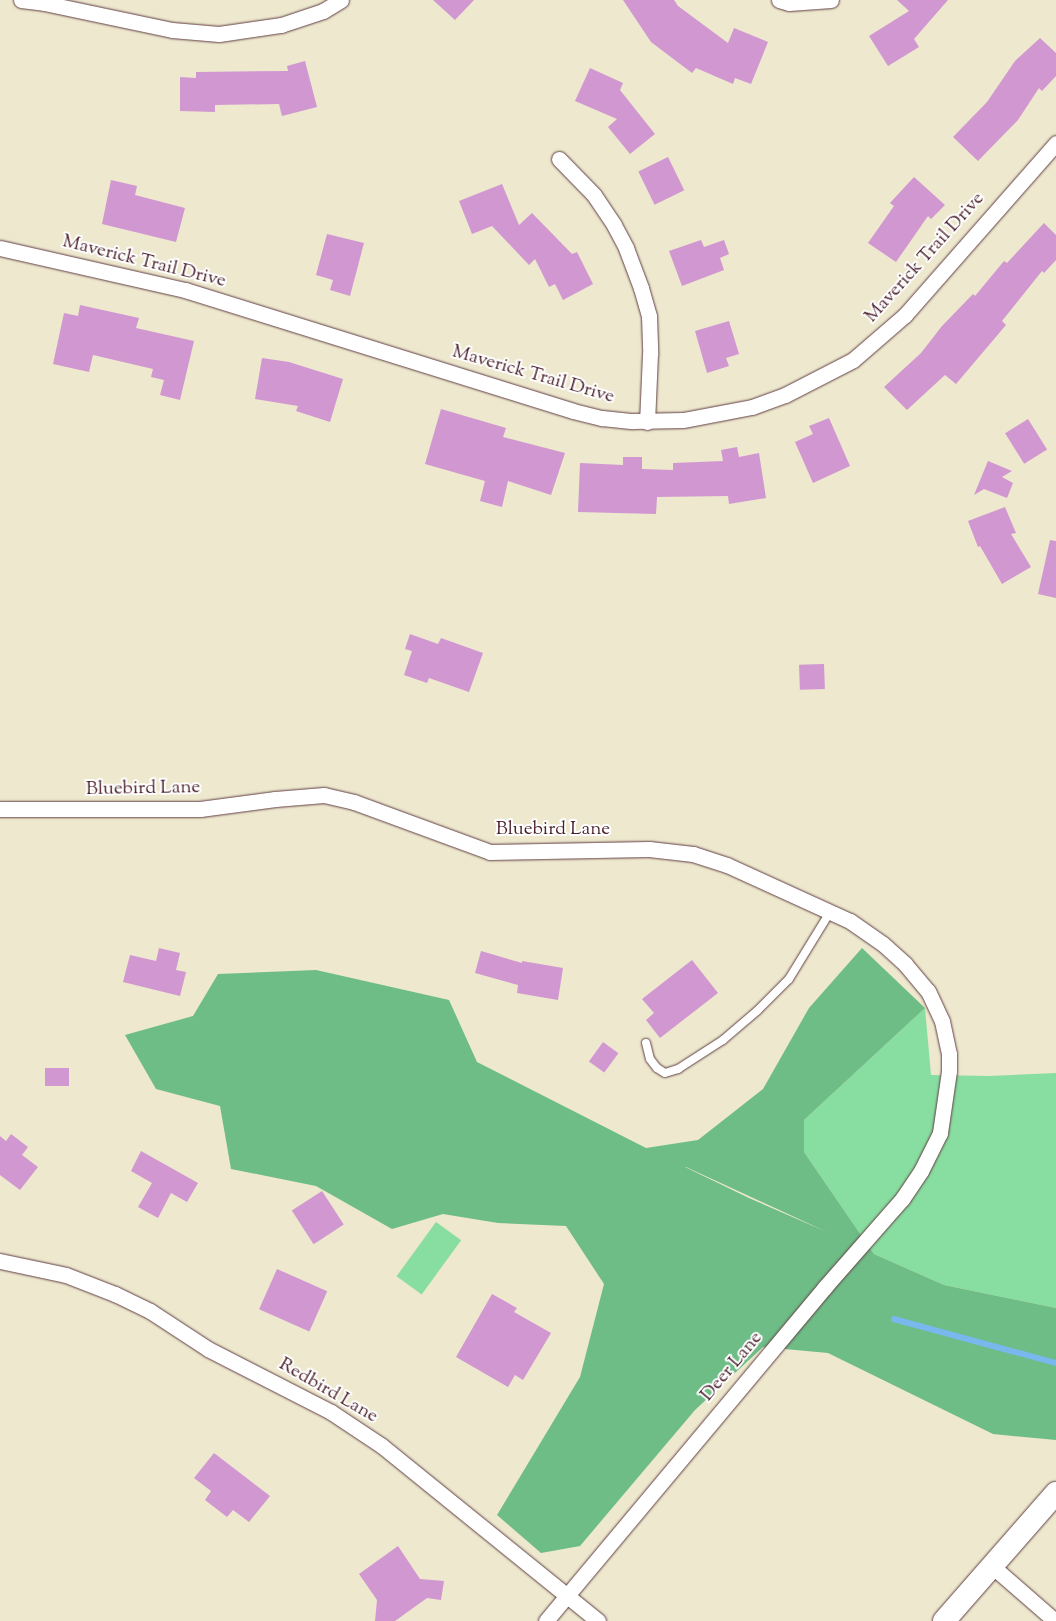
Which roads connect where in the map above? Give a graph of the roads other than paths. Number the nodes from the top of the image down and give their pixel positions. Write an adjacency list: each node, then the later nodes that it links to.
1 (21, 0): 2 (street)
2 (341, 0)
3 (779, 0): 4 (street)
4 (831, 0)
5 (1056, 143): 8 (street, Maverick Trail Drive)
6 (559, 159): 8 (street)
7 (0, 248): 8 (street, Maverick Trail Drive)
8 (647, 422)
9 (0, 809): 10 (street, Bluebird Lane)
10 (830, 912): 11 (lane); 12 (street, Bluebird Lane)
11 (646, 1043)
12 (940, 1133): 16 (street, Deer Lane)
13 (0, 1261): 16 (street, Redbird Lane)
14 (1056, 1493): 15 (main road)
15 (992, 1566): 19 (main road); 20 (street)
16 (566, 1595): 17 (street, Deer Lane); 18 (street, Redbird Lane)
17 (546, 1621)
18 (598, 1621)
19 (944, 1621)
20 (1055, 1621)

